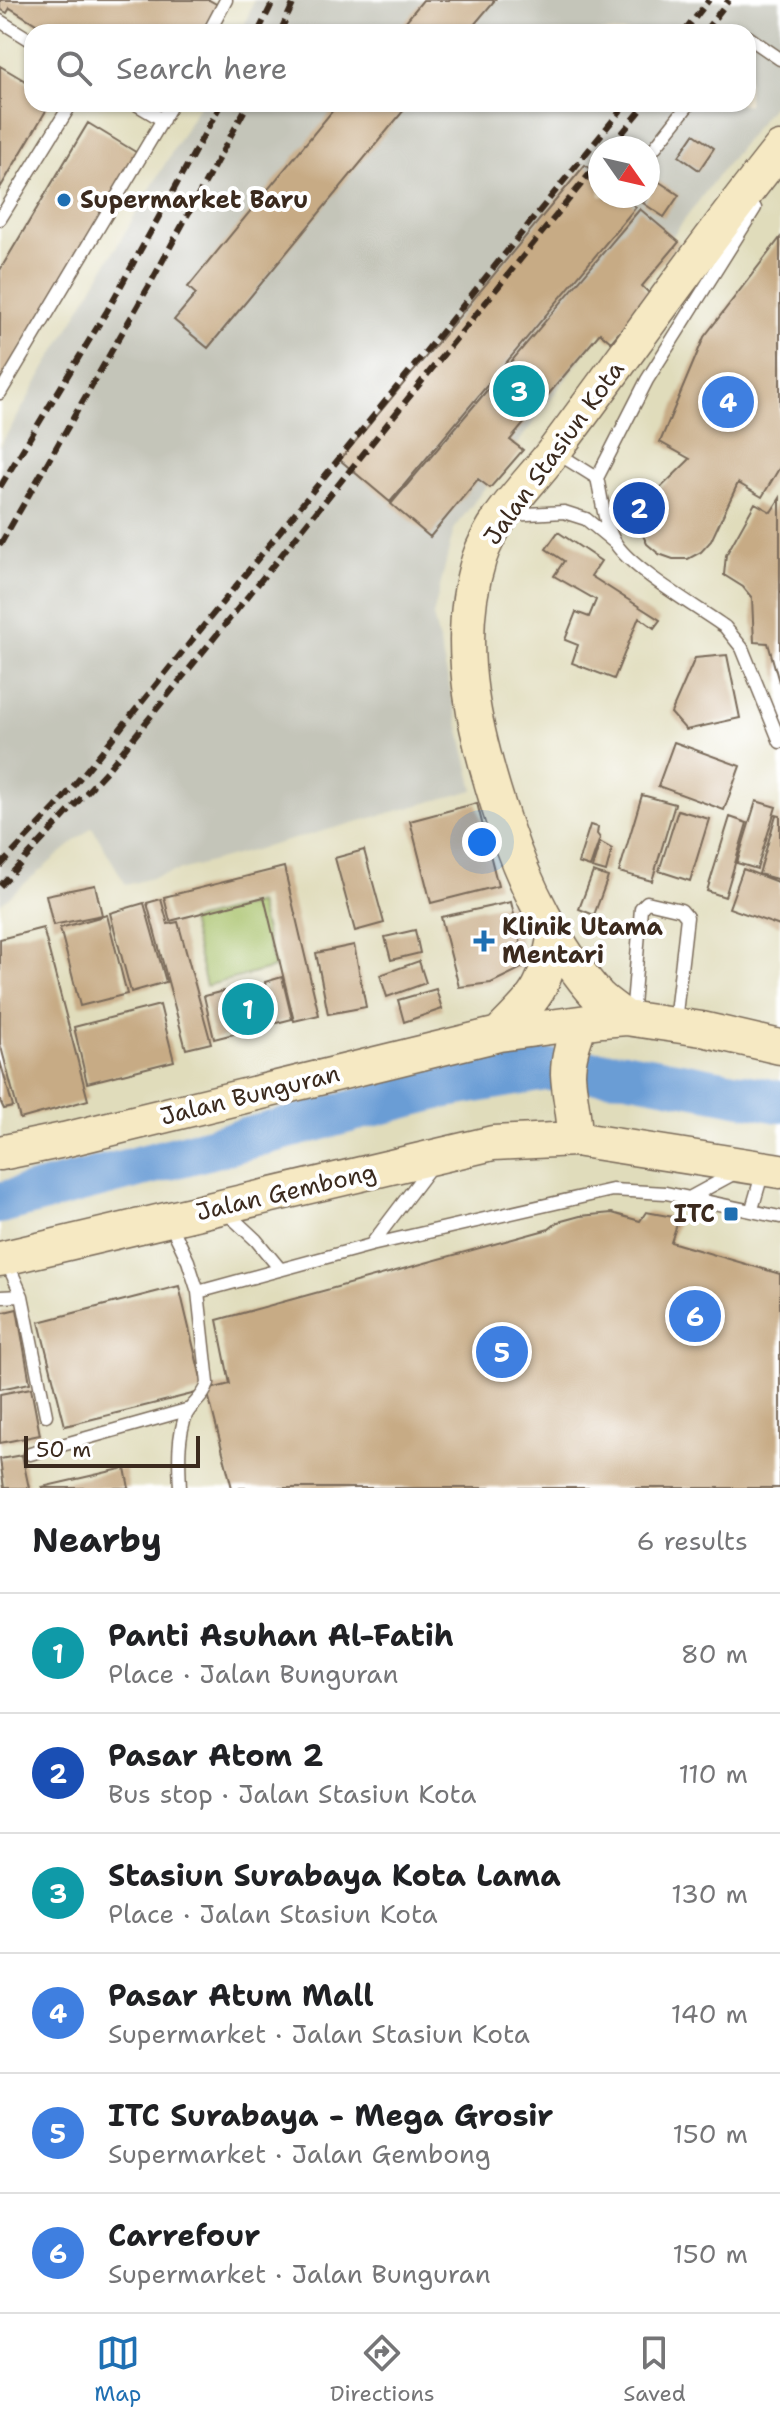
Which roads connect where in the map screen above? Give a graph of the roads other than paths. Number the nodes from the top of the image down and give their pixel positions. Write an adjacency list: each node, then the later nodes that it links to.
1 (226, 0): 3 (lane)
2 (0, 21): 4 (lane)
3 (213, 24)
4 (24, 36)
5 (756, 42): 6 (lane)
6 (780, 59)
7 (66, 112): 15 (lane)
8 (150, 112): 11 (lane)
9 (168, 112): 11 (lane)
10 (683, 112): 12 (lane)
11 (163, 120): 16 (lane)
12 (660, 141)
13 (780, 149): 17 (main road, Jalan Stasiun Kota)
14 (764, 196): 18 (lane)
15 (0, 219)
16 (0, 393)
17 (555, 451): 18 (lane); 19 (main road, Jalan Stasiun Kota)
18 (597, 478): 20 (lane)
19 (502, 516): 20 (lane); 22 (main road, Jalan Stasiun Kota)
20 (616, 544): 21 (lane)
21 (780, 742)
22 (555, 934): 23 (main road, Jalan Stasiun Kota); 25 (main road)
23 (602, 1025): 24 (main road); 24 (lane); 25 (main road); 27 (main road)
24 (675, 1025): 26 (main road)
25 (499, 1034): 28 (main road, Jalan Bunguran)
26 (780, 1047)
27 (575, 1139): 29 (main road, Jalan Gembong); 30 (main road)
28 (0, 1153)
29 (438, 1157): 32 (main road, Jalan Gembong); 36 (lane)
30 (764, 1168): 31 (lane); 33 (lane)
31 (689, 1198): 33 (lane); 36 (lane)
32 (221, 1208): 35 (main road, Jalan Gembong); 38 (lane)
33 (752, 1209): 34 (lane)
34 (780, 1217)
35 (168, 1220): 37 (main road, Jalan Gembong); 39 (lane)
36 (371, 1245): 38 (lane)
37 (3, 1258): 40 (lane)
38 (280, 1269): 39 (lane)
39 (198, 1292): 42 (lane)
40 (22, 1296): 41 (lane); 43 (lane)
41 (0, 1297)
42 (190, 1409): 44 (lane); 45 (lane)
43 (46, 1415)
44 (30, 1454)
45 (180, 1488)

